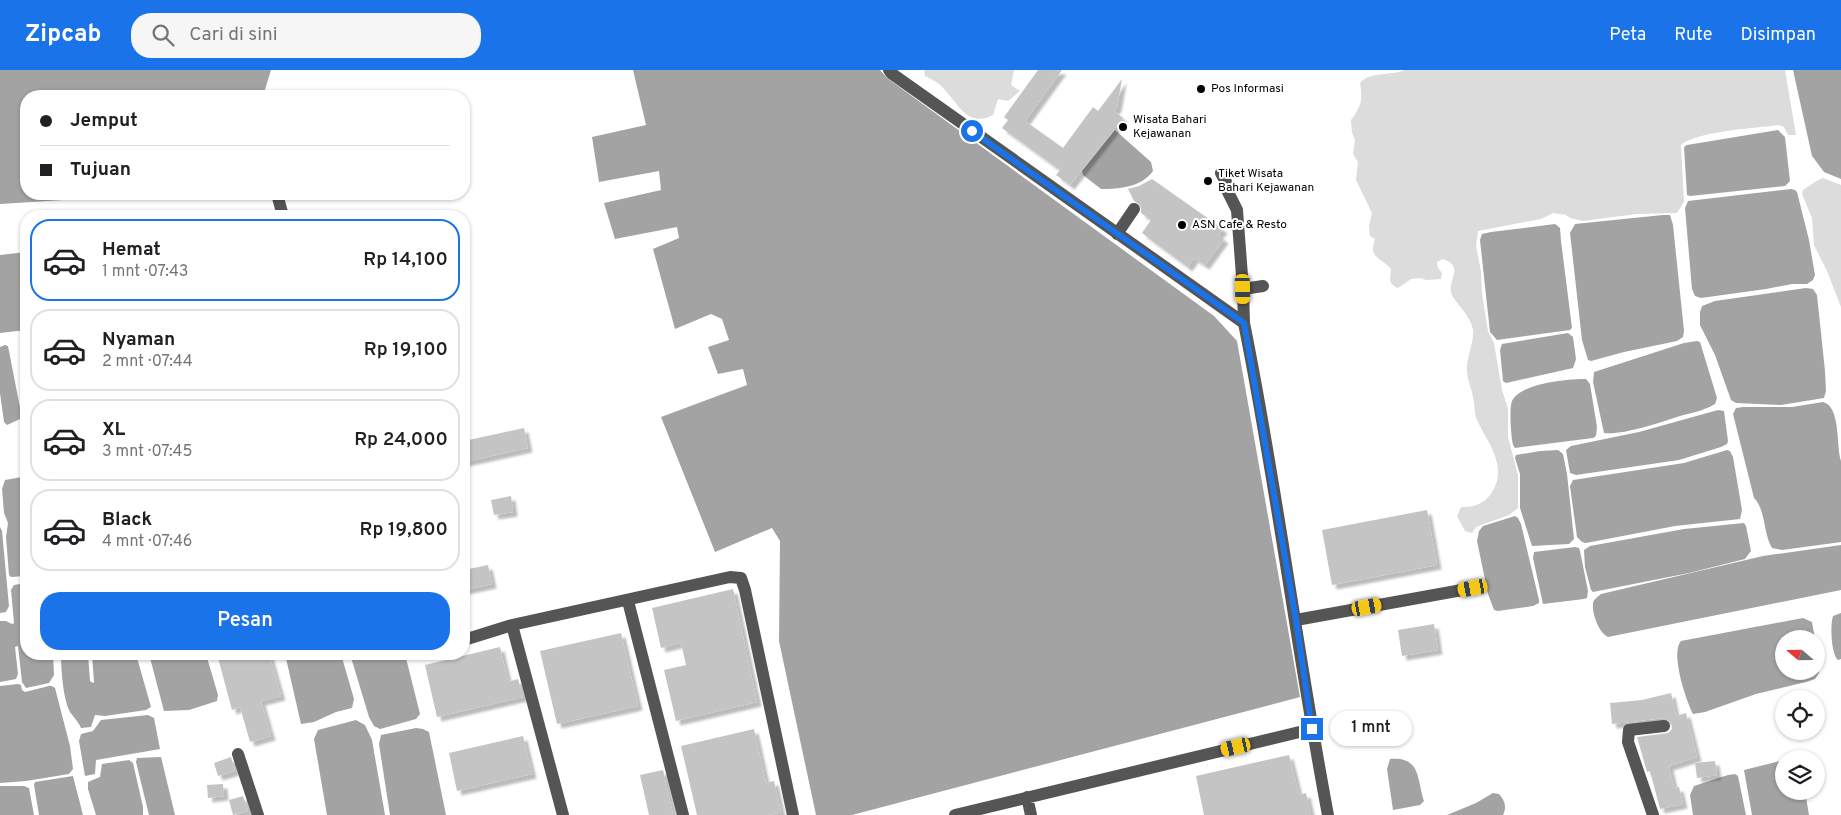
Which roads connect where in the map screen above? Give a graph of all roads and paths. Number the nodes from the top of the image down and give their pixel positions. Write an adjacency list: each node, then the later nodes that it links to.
1 (889, 70): 4 (street)
2 (1221, 173): 6 (street)
3 (1134, 209): 4 (street)
4 (1117, 234): 7 (street)
5 (1263, 286): 6 (street)
6 (1243, 289): 7 (street)
7 (1244, 323): 10 (street)
8 (1473, 588): 10 (street)
9 (628, 601): 11 (street); 19 (street); 20 (street)
10 (1296, 620): 14 (street)
11 (512, 625): 12 (street); 18 (street)
12 (470, 638)
13 (1664, 726): 24 (street)
14 (1312, 729): 16 (street); 23 (street)
15 (238, 754): 17 (street)
16 (1027, 796): 21 (street); 22 (street)
17 (258, 815)
18 (563, 815)
19 (683, 815)
20 (793, 815)
21 (956, 815)
22 (1030, 815)
23 (1328, 815)
24 (1653, 815)

